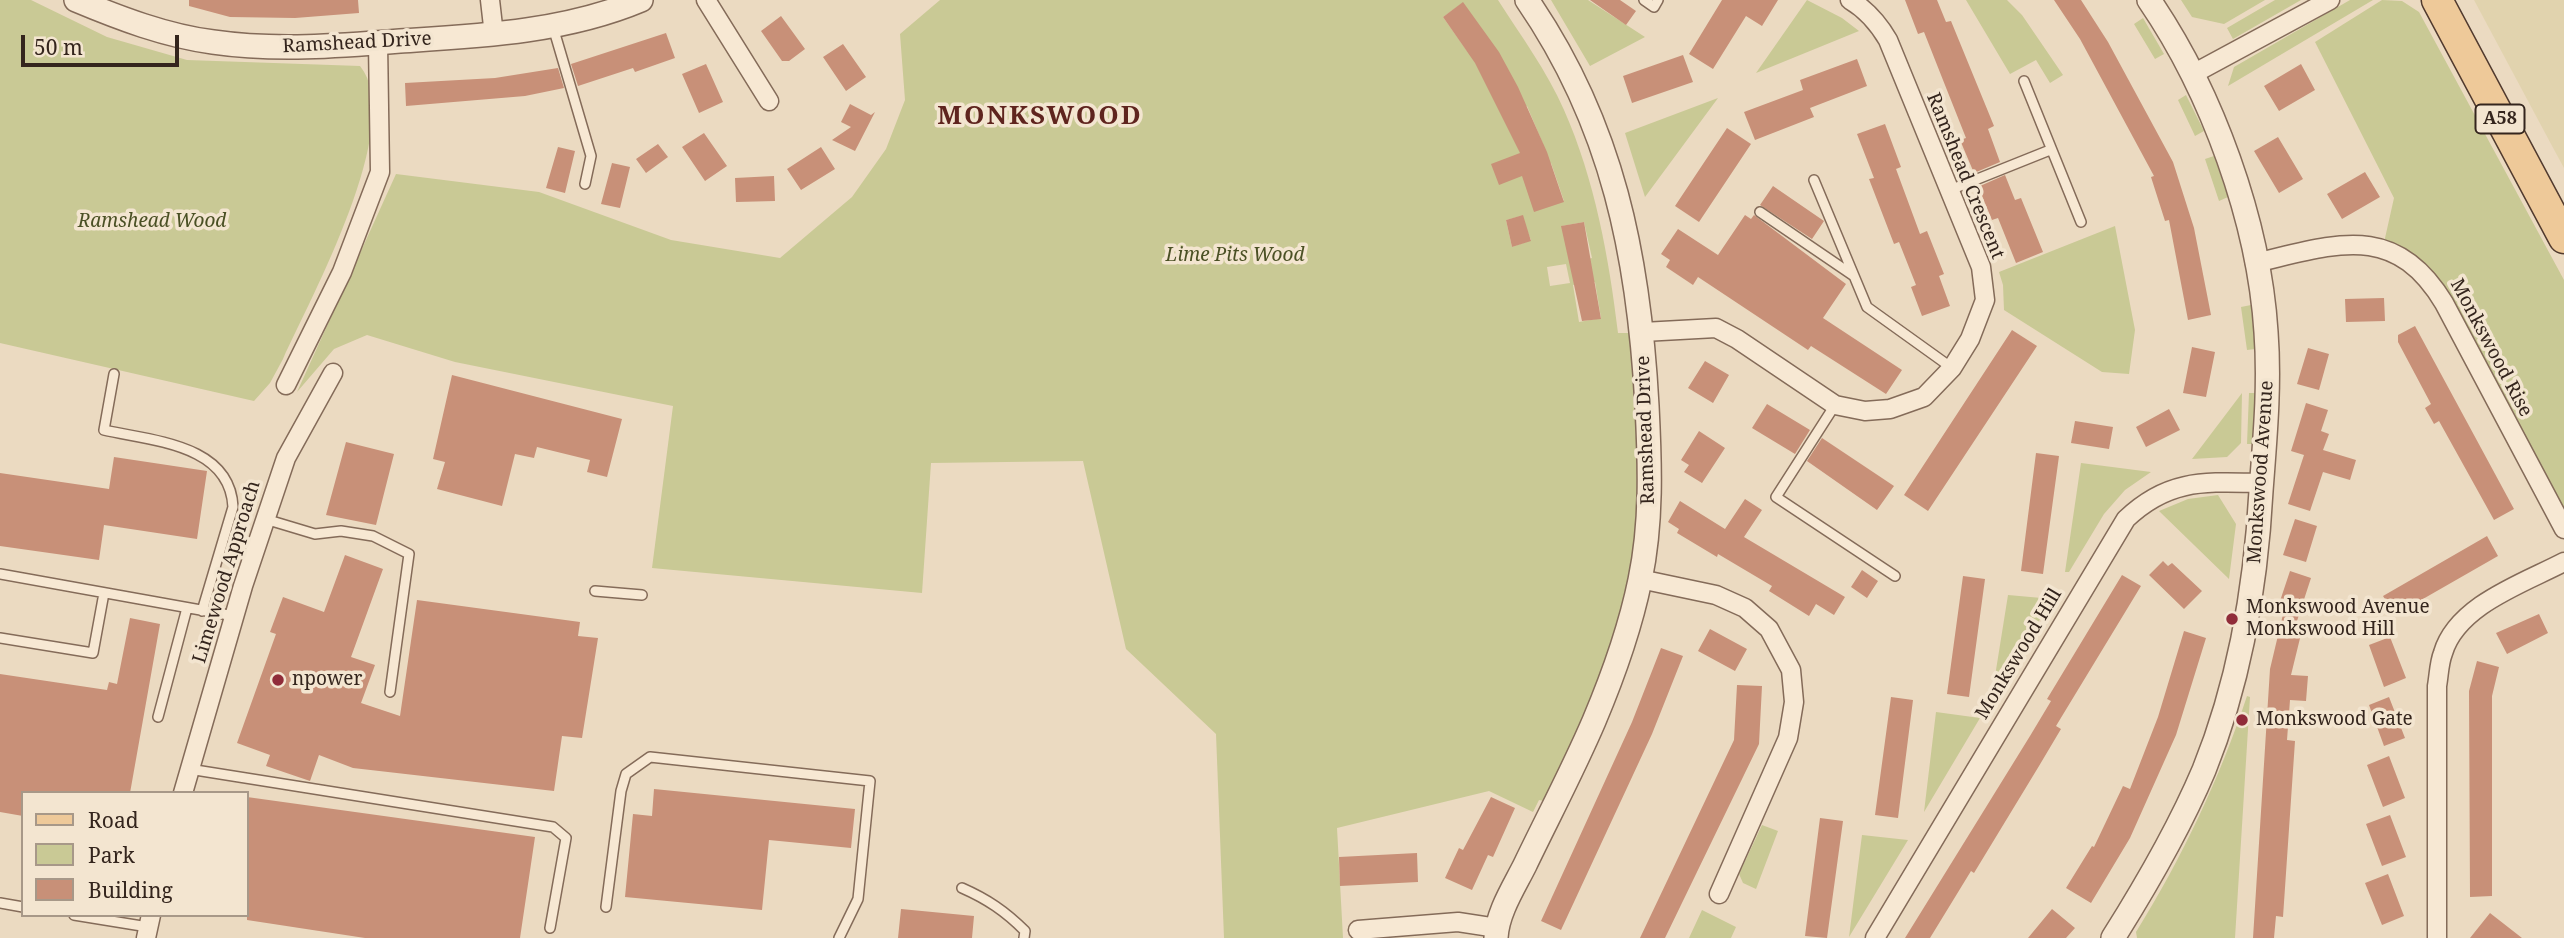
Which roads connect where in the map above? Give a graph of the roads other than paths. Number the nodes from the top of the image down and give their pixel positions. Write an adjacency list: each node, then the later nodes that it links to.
1 (76, 0): 14 (street, Ramshead Drive)
2 (490, 0): 13 (street)
3 (641, 0): 12 (street, Ramshead Drive)
4 (706, 0): 17 (street)
5 (1527, 0): 27 (street, Ramshead Drive)
6 (1644, 0): 7 (lane)
7 (1658, 0)
8 (1850, 0): 21 (street, Ramshead Crescent)
9 (2149, 0): 15 (street, Monkswood Avenue)
10 (2330, 0): 15 (street)
11 (2437, 0): 24 (main road, A58)
12 (552, 26): 13 (street, Ramshead Drive); 20 (lane)
13 (494, 35): 14 (street, Ramshead Drive)
14 (378, 43): 31 (street)
15 (2191, 75): 25 (street, Monkswood Avenue)
16 (2024, 81): 18 (lane)
17 (769, 100)
18 (2050, 150): 21 (lane); 23 (lane)
19 (1814, 180): 26 (lane)
20 (585, 184)
21 (1950, 190): 28 (street, Ramshead Crescent)
22 (1760, 212): 26 (lane)
23 (2081, 222)
24 (2564, 238)
25 (2255, 263): 33 (street, Monkswood Avenue); 35 (street, Monkswood Rise)
26 (1854, 276): 28 (lane)
27 (1643, 332): 32 (street, Ramshead Crescent); 39 (street, Ramshead Drive)
28 (1952, 368): 32 (street, Ramshead Crescent)
29 (333, 373): 34 (street, Limewood Approach)
30 (114, 374): 44 (lane)
31 (286, 385)
32 (1835, 405): 38 (lane)
33 (2262, 483): 63 (street, Monkswood Hill); 64 (street, Monkswood Avenue)
34 (265, 519): 45 (street, Limewood Approach); 47 (lane)
35 (2564, 529)
36 (2564, 562): 65 (street)
37 (0, 574): 41 (lane)
38 (1895, 576)
39 (1640, 579): 52 (street); 60 (street, Ramshead Drive)
40 (595, 591): 42 (lane)
41 (104, 593): 43 (lane); 46 (lane)
42 (642, 596)
43 (187, 608): 44 (lane); 48 (lane)
44 (202, 611): 45 (lane)
45 (234, 616): 49 (street, Limewood Approach)
46 (0, 638)
47 (390, 692)
48 (158, 717)
49 (189, 769): 50 (street, Limewood Approach); 58 (lane)
50 (184, 791)
51 (962, 888): 62 (lane)
52 (1719, 894)
53 (0, 903): 54 (lane)
54 (21, 907)
55 (606, 907): 61 (lane)
56 (108, 918): 57 (lane)
57 (149, 927)
58 (550, 928)
59 (1358, 930): 60 (street)
60 (1496, 933)
61 (839, 938)
62 (1024, 938)
63 (1875, 938)
64 (2113, 938)
65 (2437, 938)

